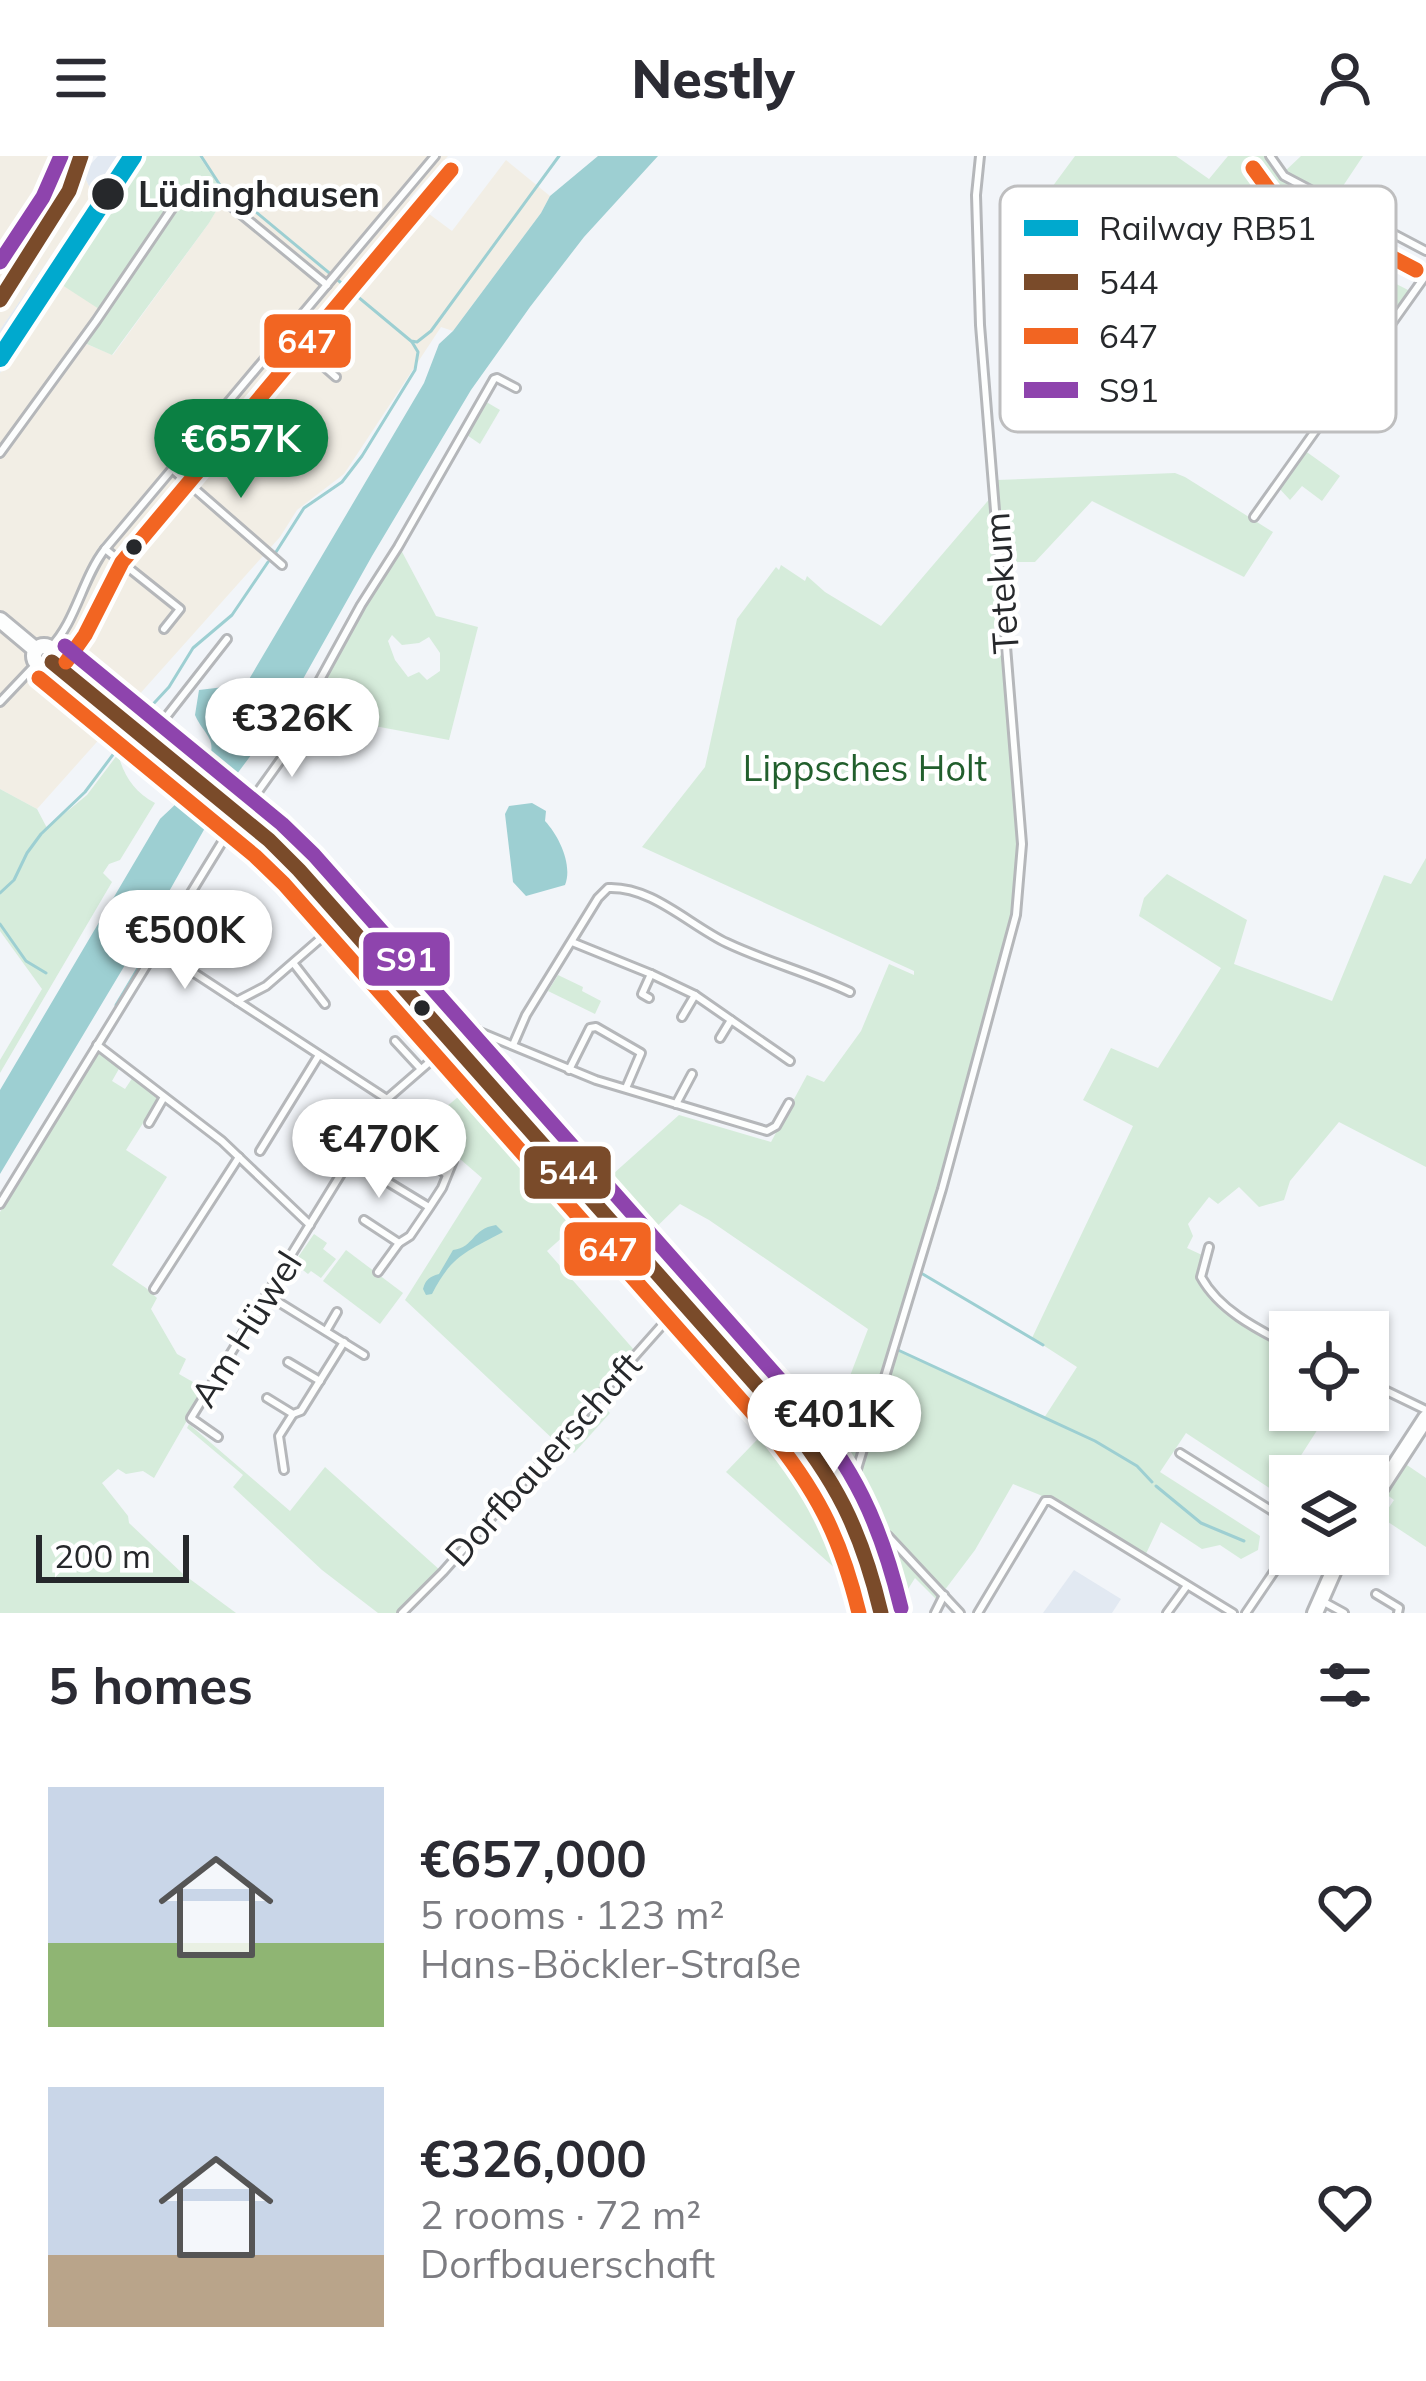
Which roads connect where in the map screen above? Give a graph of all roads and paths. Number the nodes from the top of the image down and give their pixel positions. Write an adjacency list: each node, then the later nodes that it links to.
1 (81, 156): 10 (street)
2 (435, 156): 9 (street)
3 (980, 156): 90 (street, Tetekum)
4 (1270, 156): 5 (street)
5 (1303, 186)
6 (1396, 234): 7 (street)
7 (1426, 250)
8 (1426, 274): 11 (street)
9 (332, 278): 12 (street); 16 (street)
10 (0, 301)
11 (1396, 316)
12 (286, 333): 13 (street); 17 (street)
13 (337, 377)
14 (516, 388): 27 (street)
15 (1314, 432): 18 (street)
16 (0, 453)
17 (172, 469): 19 (street); 20 (street)
18 (1254, 517)
19 (105, 549): 22 (street); 24 (street)
20 (282, 565)
21 (0, 620): 24 (main road)
22 (164, 629)
23 (227, 639): 26 (street)
24 (44, 656): 25 (street); 26 (main road)
25 (0, 702)
26 (147, 741): 27 (main road)
27 (240, 815): 28 (main road); 30 (street)
28 (342, 920): 31 (street); 43 (main road)
29 (572, 942): 32 (street); 33 (street); 45 (street)
30 (156, 948): 36 (street); 44 (street)
31 (293, 964): 36 (street); 37 (street)
32 (651, 974): 34 (street); 35 (street)
33 (850, 992)
34 (694, 995): 38 (street); 39 (street)
35 (649, 998)
36 (237, 1001): 46 (street)
37 (325, 1004)
38 (682, 1017)
39 (730, 1020): 41 (street); 47 (street)
40 (472, 1030): 43 (street, Am Hüwel); 45 (street); 48 (main road)
41 (720, 1038)
42 (395, 1041): 49 (street)
43 (450, 1042): 48 (main road); 49 (street, Am Hüwel)
44 (97, 1045): 53 (street); 64 (street)
45 (513, 1046): 50 (street)
46 (319, 1055): 54 (street); 59 (street)
47 (790, 1061)
48 (469, 1063): 73 (main road)
49 (420, 1068): 54 (street, Am Hüwel)
50 (569, 1070): 52 (street); 52 (street)
51 (692, 1074): 56 (street)
52 (626, 1088): 56 (street)
53 (164, 1097): 57 (street); 60 (street)
54 (387, 1099): 61 (street, Am Hüwel)
55 (789, 1103): 56 (street)
56 (676, 1104)
57 (149, 1123)
58 (414, 1149): 63 (street)
59 (260, 1151)
60 (239, 1157): 67 (street); 71 (street)
61 (350, 1160): 65 (street); 67 (street, Am Hüwel)
62 (453, 1161): 63 (street)
63 (446, 1174): 65 (street)
64 (0, 1204)
65 (430, 1208): 68 (street)
66 (364, 1220): 68 (street)
67 (310, 1226): 72 (street, Am Hüwel)
68 (399, 1243): 70 (street)
69 (1209, 1247): 76 (street)
70 (378, 1272)
71 (154, 1289)
72 (267, 1295): 75 (street); 85 (street, Am Hüwel)
73 (682, 1303): 91 (main road); 98 (street, Dorfbauerschaft)
74 (338, 1312): 75 (street)
75 (326, 1331): 77 (street)
76 (1269, 1336)
77 (344, 1342): 78 (street); 80 (street)
78 (364, 1355)
79 (288, 1361): 80 (street)
80 (320, 1382): 83 (street)
81 (1389, 1394): 84 (street)
82 (267, 1398): 83 (street)
83 (293, 1414): 87 (street)
84 (1426, 1414): 88 (main road)
85 (218, 1437)
86 (1180, 1453): 89 (street)
87 (284, 1470)
88 (1389, 1473)
89 (1269, 1509)
90 (879, 1533): 91 (street); 96 (street)
91 (861, 1536): 99 (main road)
92 (1272, 1575): 105 (street)
93 (1332, 1575): 97 (main road)
94 (1187, 1586): 102 (street); 103 (street); 104 (street)
95 (1376, 1594): 107 (street)
96 (944, 1595): 100 (street); 101 (street)
97 (1318, 1607): 106 (street)
98 (402, 1613)
99 (881, 1613)
100 (935, 1613)
101 (960, 1613)
102 (978, 1613)
103 (1167, 1613)
104 (1233, 1613)
105 (1246, 1613)
106 (1344, 1613)
107 (1397, 1613)

